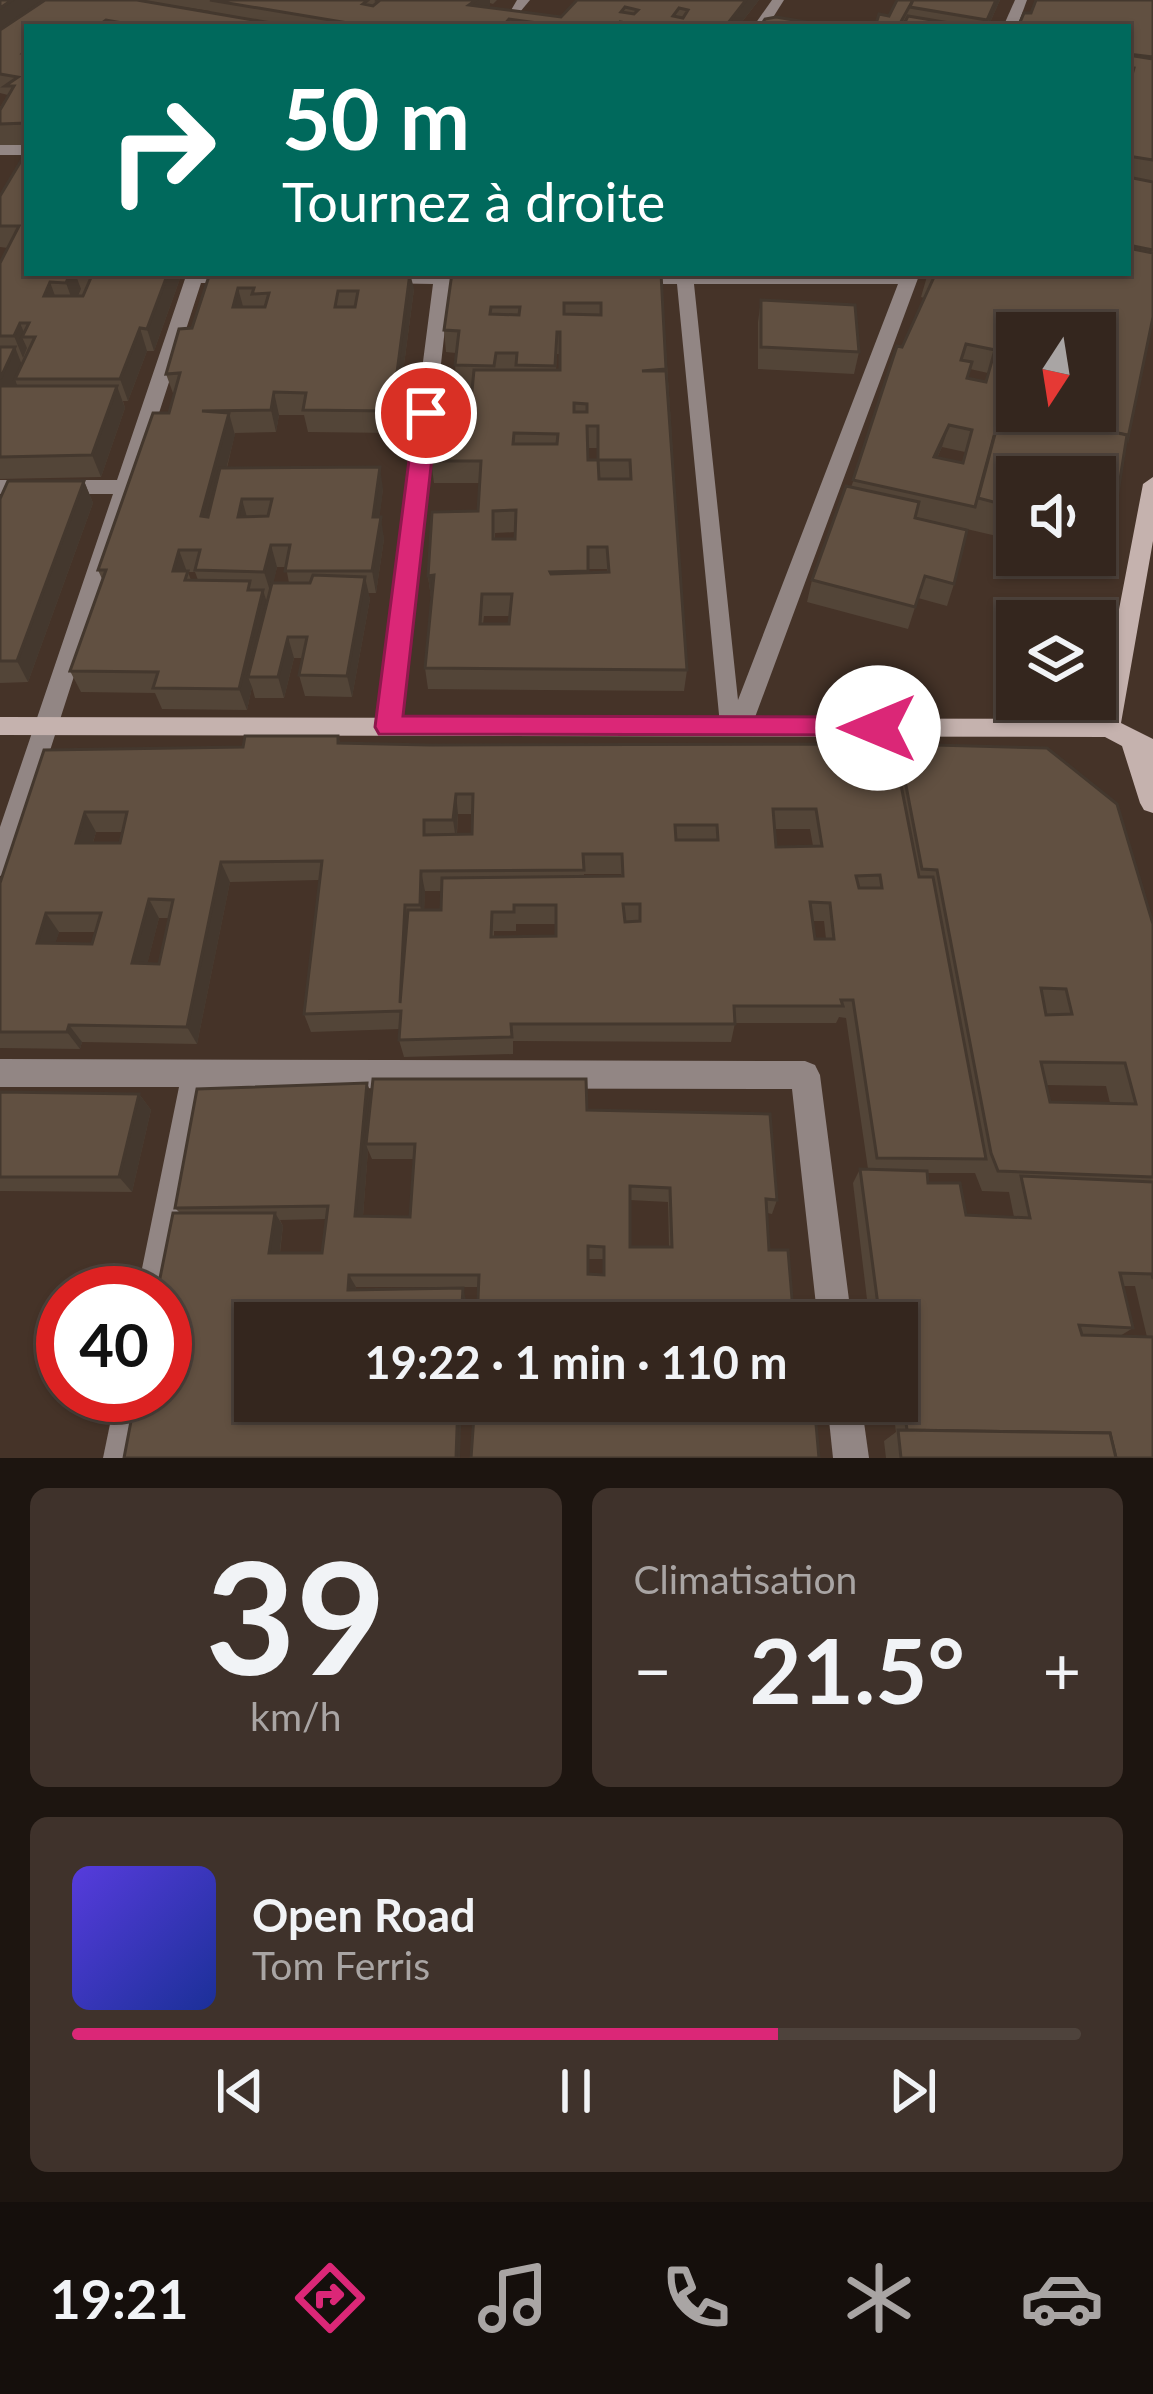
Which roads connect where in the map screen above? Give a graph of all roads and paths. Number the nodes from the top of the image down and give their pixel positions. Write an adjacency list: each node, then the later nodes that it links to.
1 (24, 159): 2 (street)
2 (18, 172)
3 (195, 276): 5 (street); 13 (street)
4 (910, 276): 10 (street); 17 (street)
5 (262, 278)
6 (352, 278): 7 (street)
7 (442, 279): 8 (street); 16 (street)
8 (506, 279)
9 (615, 279): 10 (street)
10 (686, 279): 17 (street)
11 (1153, 484): 18 (street)
12 (0, 487): 13 (street)
13 (126, 487): 15 (street)
14 (0, 726): 15 (street)
15 (47, 726): 16 (street); 20 (street)
16 (388, 727): 17 (street)
17 (734, 728): 18 (street)
18 (1131, 740): 19 (street)
19 (1153, 803)
20 (0, 865)
21 (0, 1073): 22 (street)
22 (197, 1073): 23 (street); 24 (street)
23 (159, 1266)
24 (832, 1302)
25 (128, 1422): 27 (street)
26 (847, 1422): 28 (street)
27 (121, 1458)
28 (851, 1458)

